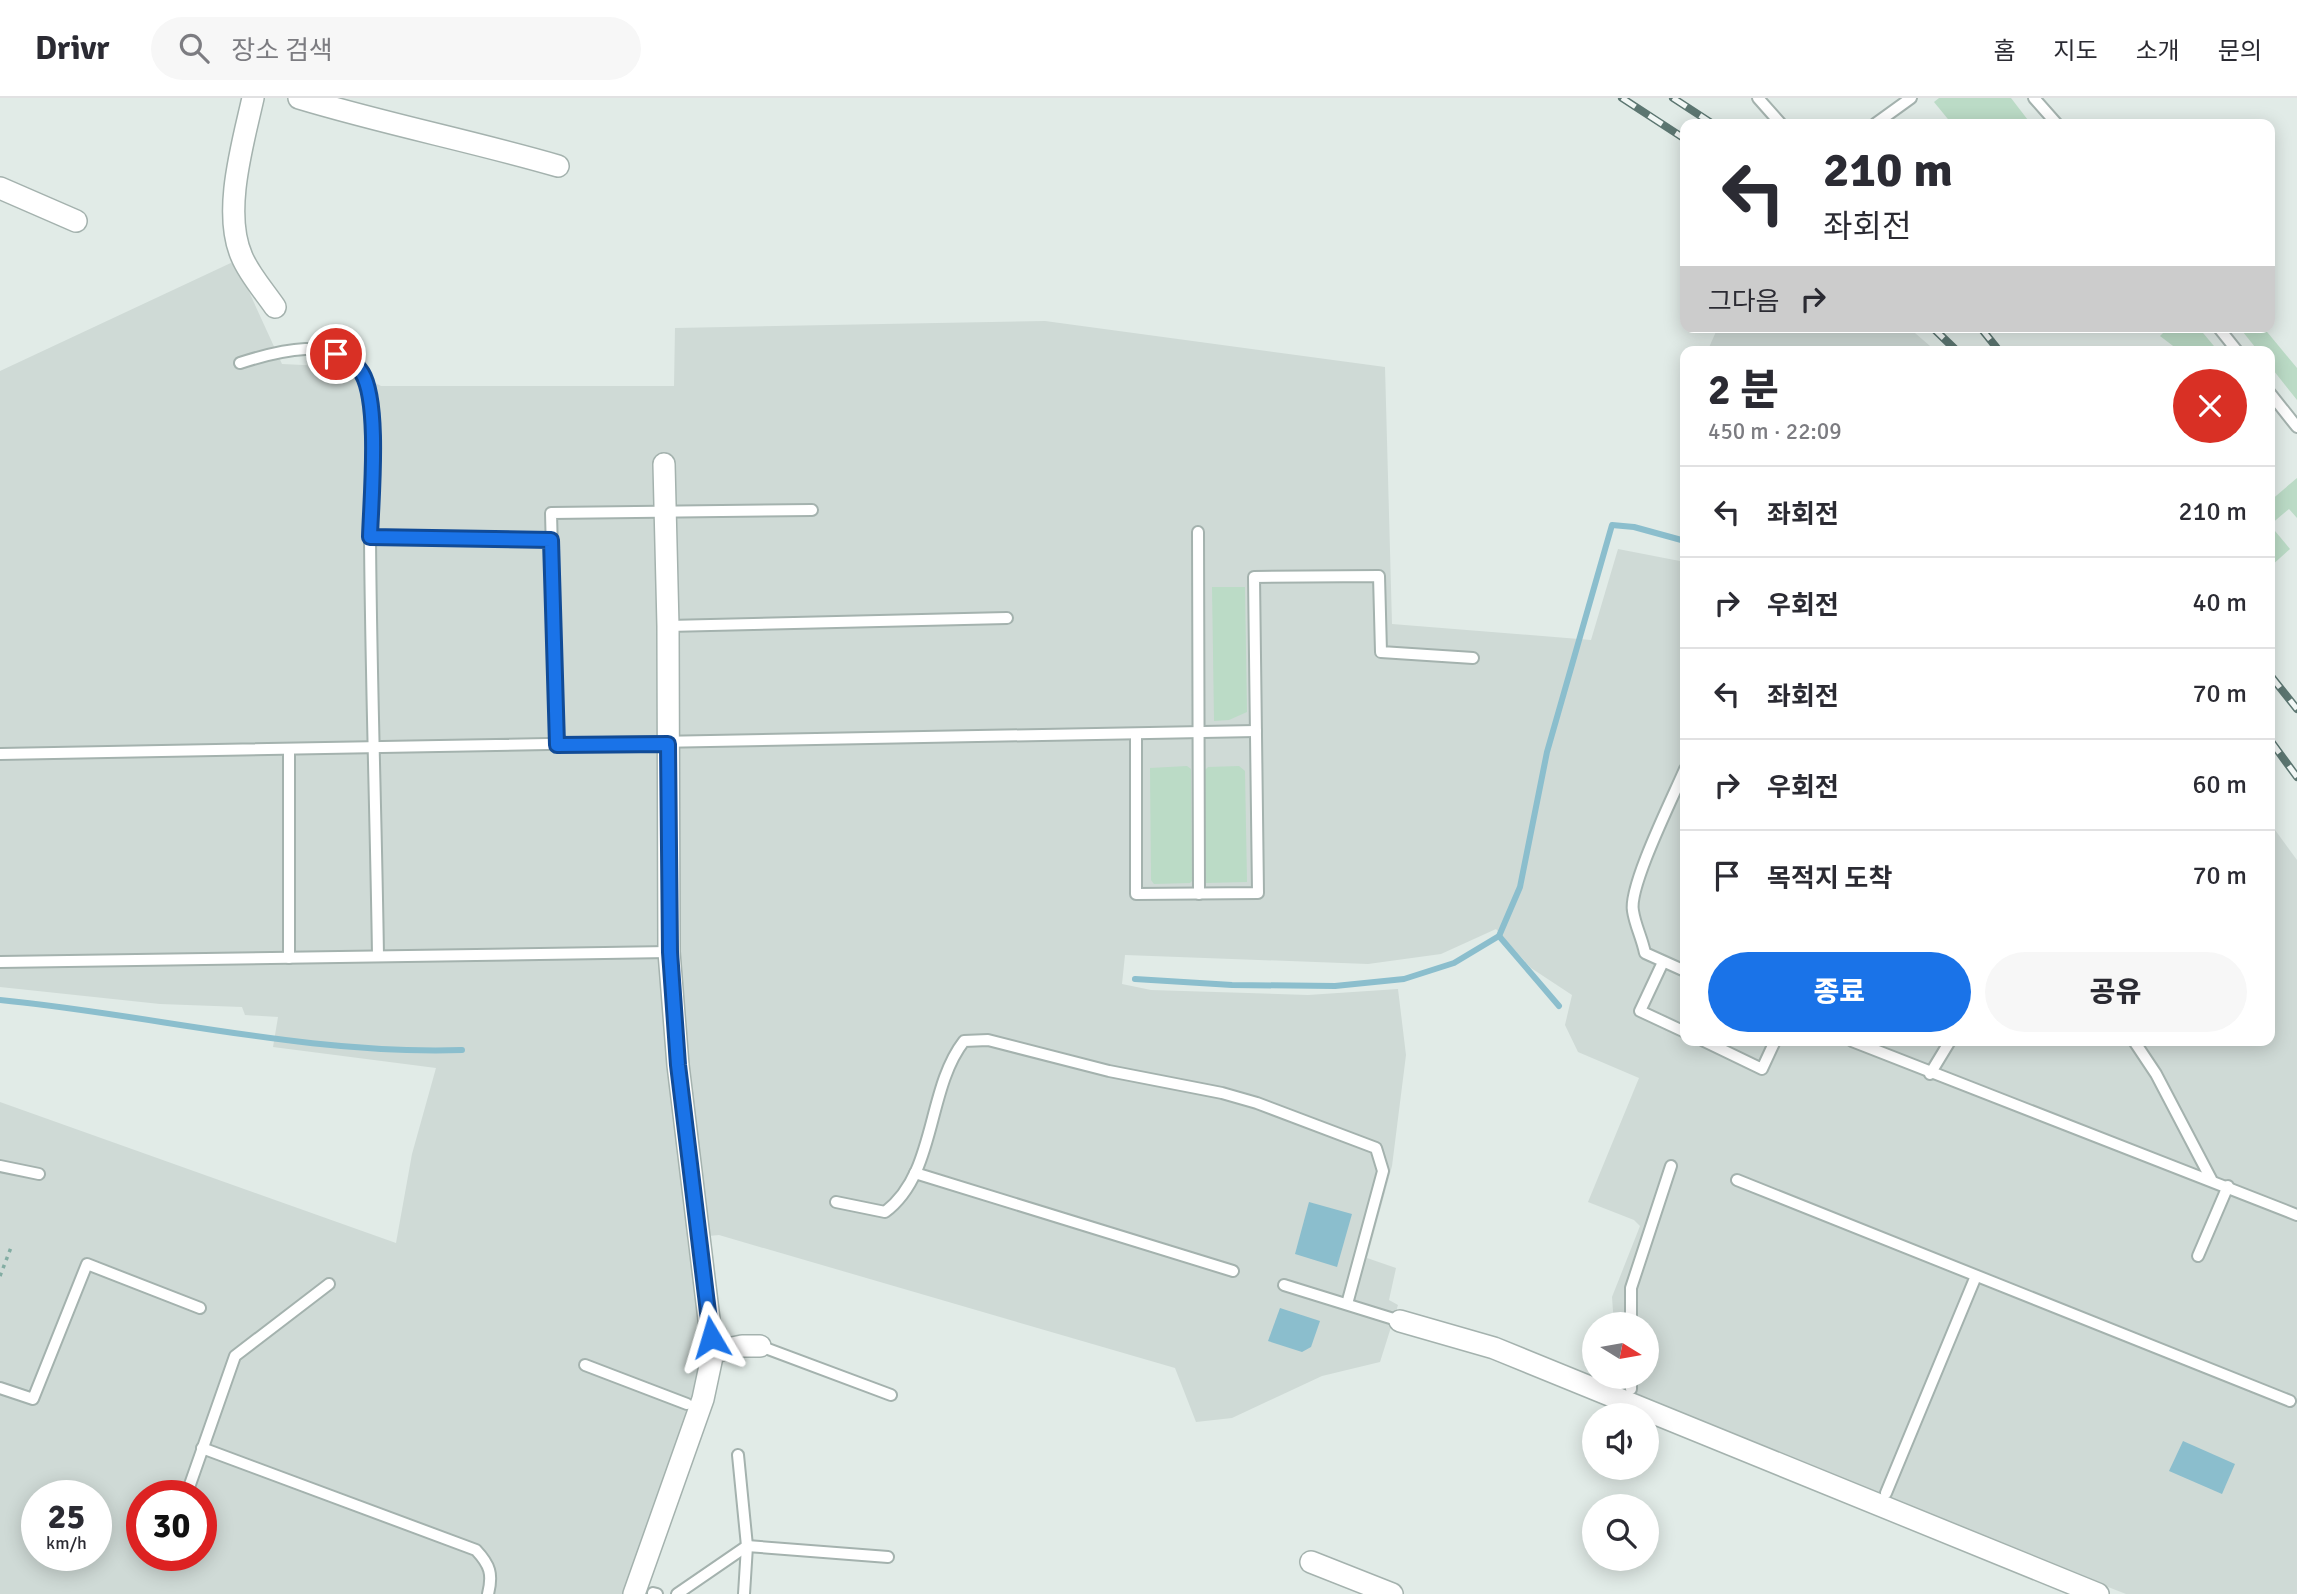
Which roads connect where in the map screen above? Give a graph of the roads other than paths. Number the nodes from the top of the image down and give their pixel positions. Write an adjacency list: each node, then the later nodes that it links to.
1 (253, 98): 12 (street)
2 (299, 98): 9 (street)
3 (1758, 98): 6 (lane)
4 (1911, 98): 7 (lane)
5 (2034, 98): 8 (lane)
6 (1777, 119)
7 (1882, 119)
8 (2053, 119)
9 (558, 166)
10 (0, 188): 11 (street)
11 (76, 221)
12 (275, 307)
13 (240, 363): 20 (lane)
14 (2275, 399): 15 (lane)
15 (2297, 427)
16 (664, 464): 18 (street)
17 (811, 510): 18 (lane)
18 (665, 512): 21 (lane); 23 (street)
19 (1198, 532): 26 (lane)
20 (370, 537): 21 (lane); 30 (lane)
21 (551, 540): 29 (lane)
22 (1007, 618): 23 (lane)
23 (668, 626): 28 (street)
24 (1473, 658): 25 (lane)
25 (1256, 731): 26 (lane); 34 (lane)
26 (1198, 733): 27 (lane); 34 (lane)
27 (1136, 734): 28 (lane); 34 (lane)
28 (668, 744): 29 (lane); 35 (street)
29 (557, 745): 30 (lane)
30 (376, 748): 31 (lane); 36 (lane)
31 (289, 749): 32 (lane); 37 (lane)
32 (0, 754)
33 (1680, 781): 39 (lane)
34 (1199, 894)
35 (670, 952): 36 (lane); 67 (street)
36 (378, 956): 37 (lane)
37 (289, 958): 38 (lane)
38 (0, 961)
39 (1663, 962): 40 (lane); 41 (lane)
40 (1680, 969)
41 (1680, 1030)
42 (1714, 1046): 43 (lane)
43 (1773, 1046)
44 (1864, 1046): 47 (lane)
45 (1947, 1046): 47 (lane)
46 (2137, 1046): 52 (lane)
47 (1930, 1074): 52 (lane)
48 (0, 1166): 51 (lane)
49 (1671, 1166): 64 (lane)
50 (915, 1173): 55 (lane); 58 (lane); 62 (lane)
51 (39, 1174)
52 (2211, 1179): 54 (lane)
53 (1737, 1180): 59 (lane)
54 (2228, 1186): 56 (lane); 57 (lane)
55 (836, 1202)
56 (2297, 1215)
57 (2198, 1256)
58 (1233, 1271)
59 (1976, 1276): 73 (lane); 78 (lane)
60 (329, 1284): 75 (lane)
61 (1284, 1284): 62 (lane)
62 (1347, 1304): 65 (lane)
63 (200, 1308): 70 (lane)
64 (1631, 1312)
65 (1400, 1321): 69 (street)
66 (760, 1346): 67 (street); 72 (lane)
67 (713, 1352): 74 (street)
68 (585, 1365): 74 (lane)
69 (1582, 1375)
70 (0, 1388)
71 (1630, 1390): 78 (street)
72 (891, 1395)
73 (2290, 1401)
74 (693, 1407): 82 (street)
75 (202, 1448): 77 (lane); 83 (lane)
76 (738, 1455): 79 (lane)
77 (191, 1480)
78 (1882, 1500): 87 (street)
79 (747, 1546): 80 (lane); 84 (lane); 85 (lane)
80 (888, 1557)
81 (1311, 1562): 86 (street)
82 (645, 1592)
83 (488, 1594)
84 (677, 1594)
85 (744, 1594)
86 (1392, 1594)
87 (2098, 1594)

